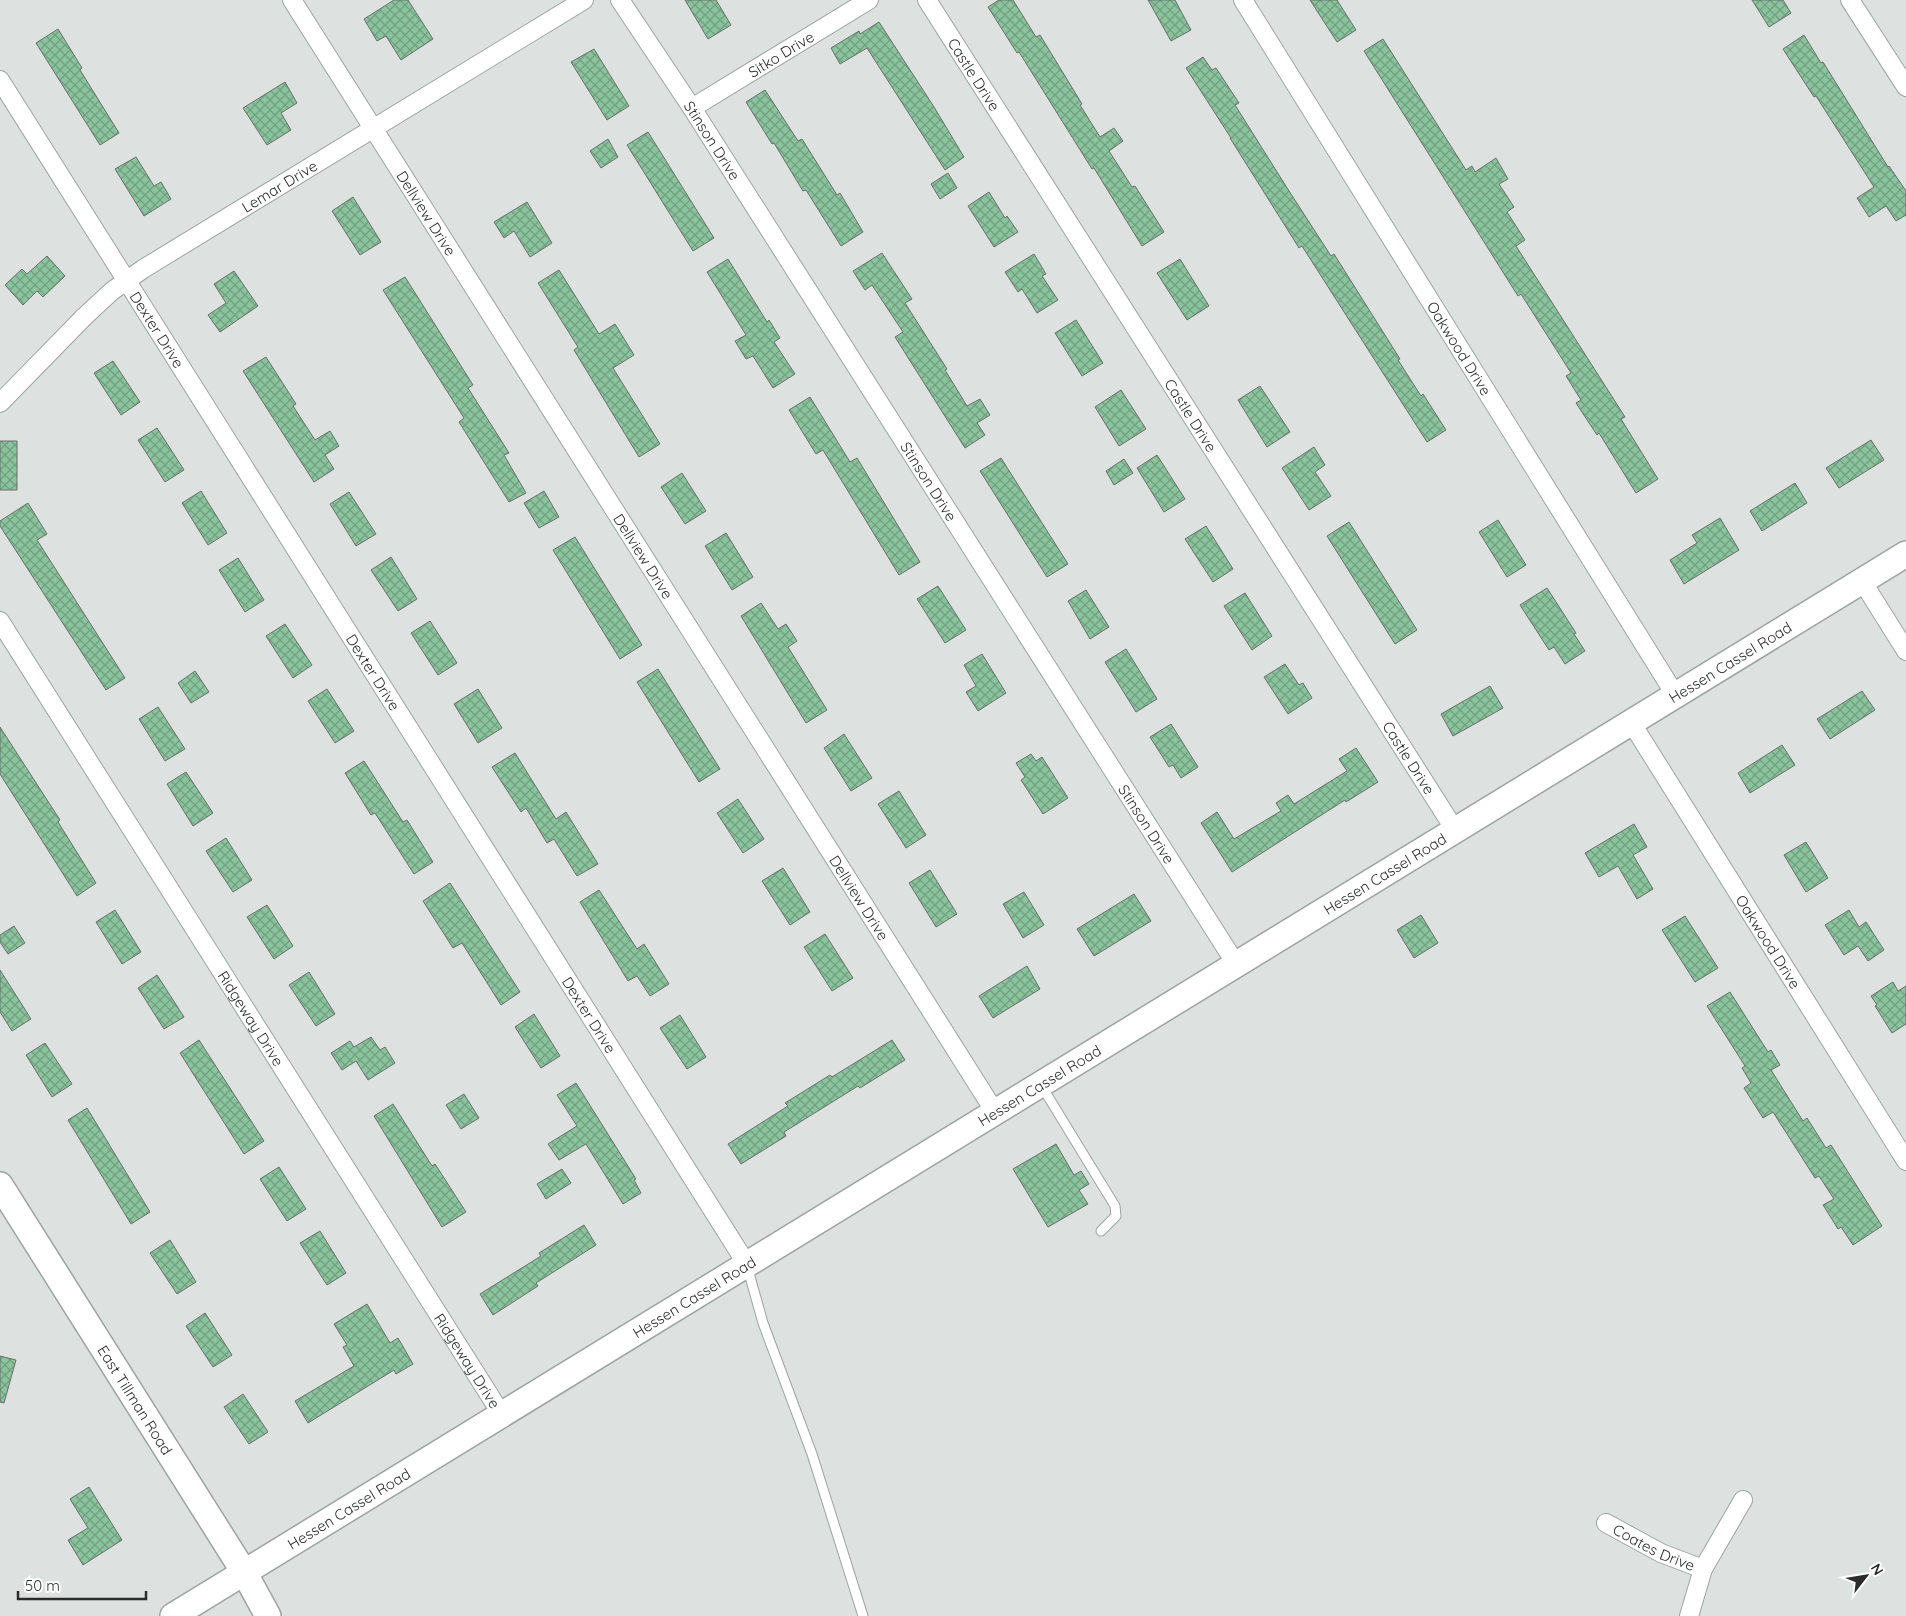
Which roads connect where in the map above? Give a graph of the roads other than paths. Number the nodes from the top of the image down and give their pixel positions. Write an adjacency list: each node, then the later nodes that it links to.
1 (292, 0): 11 (street, Dellview Drive)
2 (584, 0): 11 (street, Lemar Drive)
3 (620, 0): 10 (street, Stinson Drive)
4 (869, 0): 10 (street, Sitko Drive)
5 (927, 0): 20 (street, Castle Drive)
6 (1243, 0): 18 (street, Oakwood Drive)
7 (1850, 0): 9 (street)
8 (0, 80): 12 (street, Dexter Drive)
9 (1906, 87)
10 (692, 108): 21 (street, Stinson Drive)
11 (374, 128): 12 (street, Lemar Drive); 23 (street, Dellview Drive)
12 (127, 280): 13 (street, Lemar Drive); 27 (street, Dexter Drive)
13 (0, 403)
14 (1906, 554): 15 (main road, Hessen Cassel Road)
15 (1862, 581): 17 (street); 18 (main road, Hessen Cassel Road)
16 (0, 621): 28 (street, Ridgeway Drive)
17 (1906, 651)
18 (1676, 696): 19 (main road, Hessen Cassel Road)
19 (1631, 722): 20 (main road, Hessen Cassel Road); 24 (street, Oakwood Drive)
20 (1456, 830): 21 (main road, Hessen Cassel Road)
21 (1236, 964): 22 (main road, Hessen Cassel Road)
22 (1041, 1085): 23 (main road, Hessen Cassel Road); 26 (lane)
23 (995, 1112): 27 (main road, Hessen Cassel Road)
24 (1906, 1161)
25 (0, 1185): 32 (main road, East Tillman Road)
26 (1101, 1231)
27 (746, 1264): 28 (main road, Hessen Cassel Road); 35 (lane)
28 (502, 1415): 32 (main road, Hessen Cassel Road)
29 (1743, 1500): 31 (street)
30 (1606, 1523): 31 (street, Coates Drive)
31 (1703, 1569): 36 (street)
32 (244, 1572): 33 (main road, Hessen Cassel Road); 34 (main road, East Tillman Road)
33 (172, 1616)
34 (268, 1616)
35 (863, 1616)
36 (1690, 1616)

